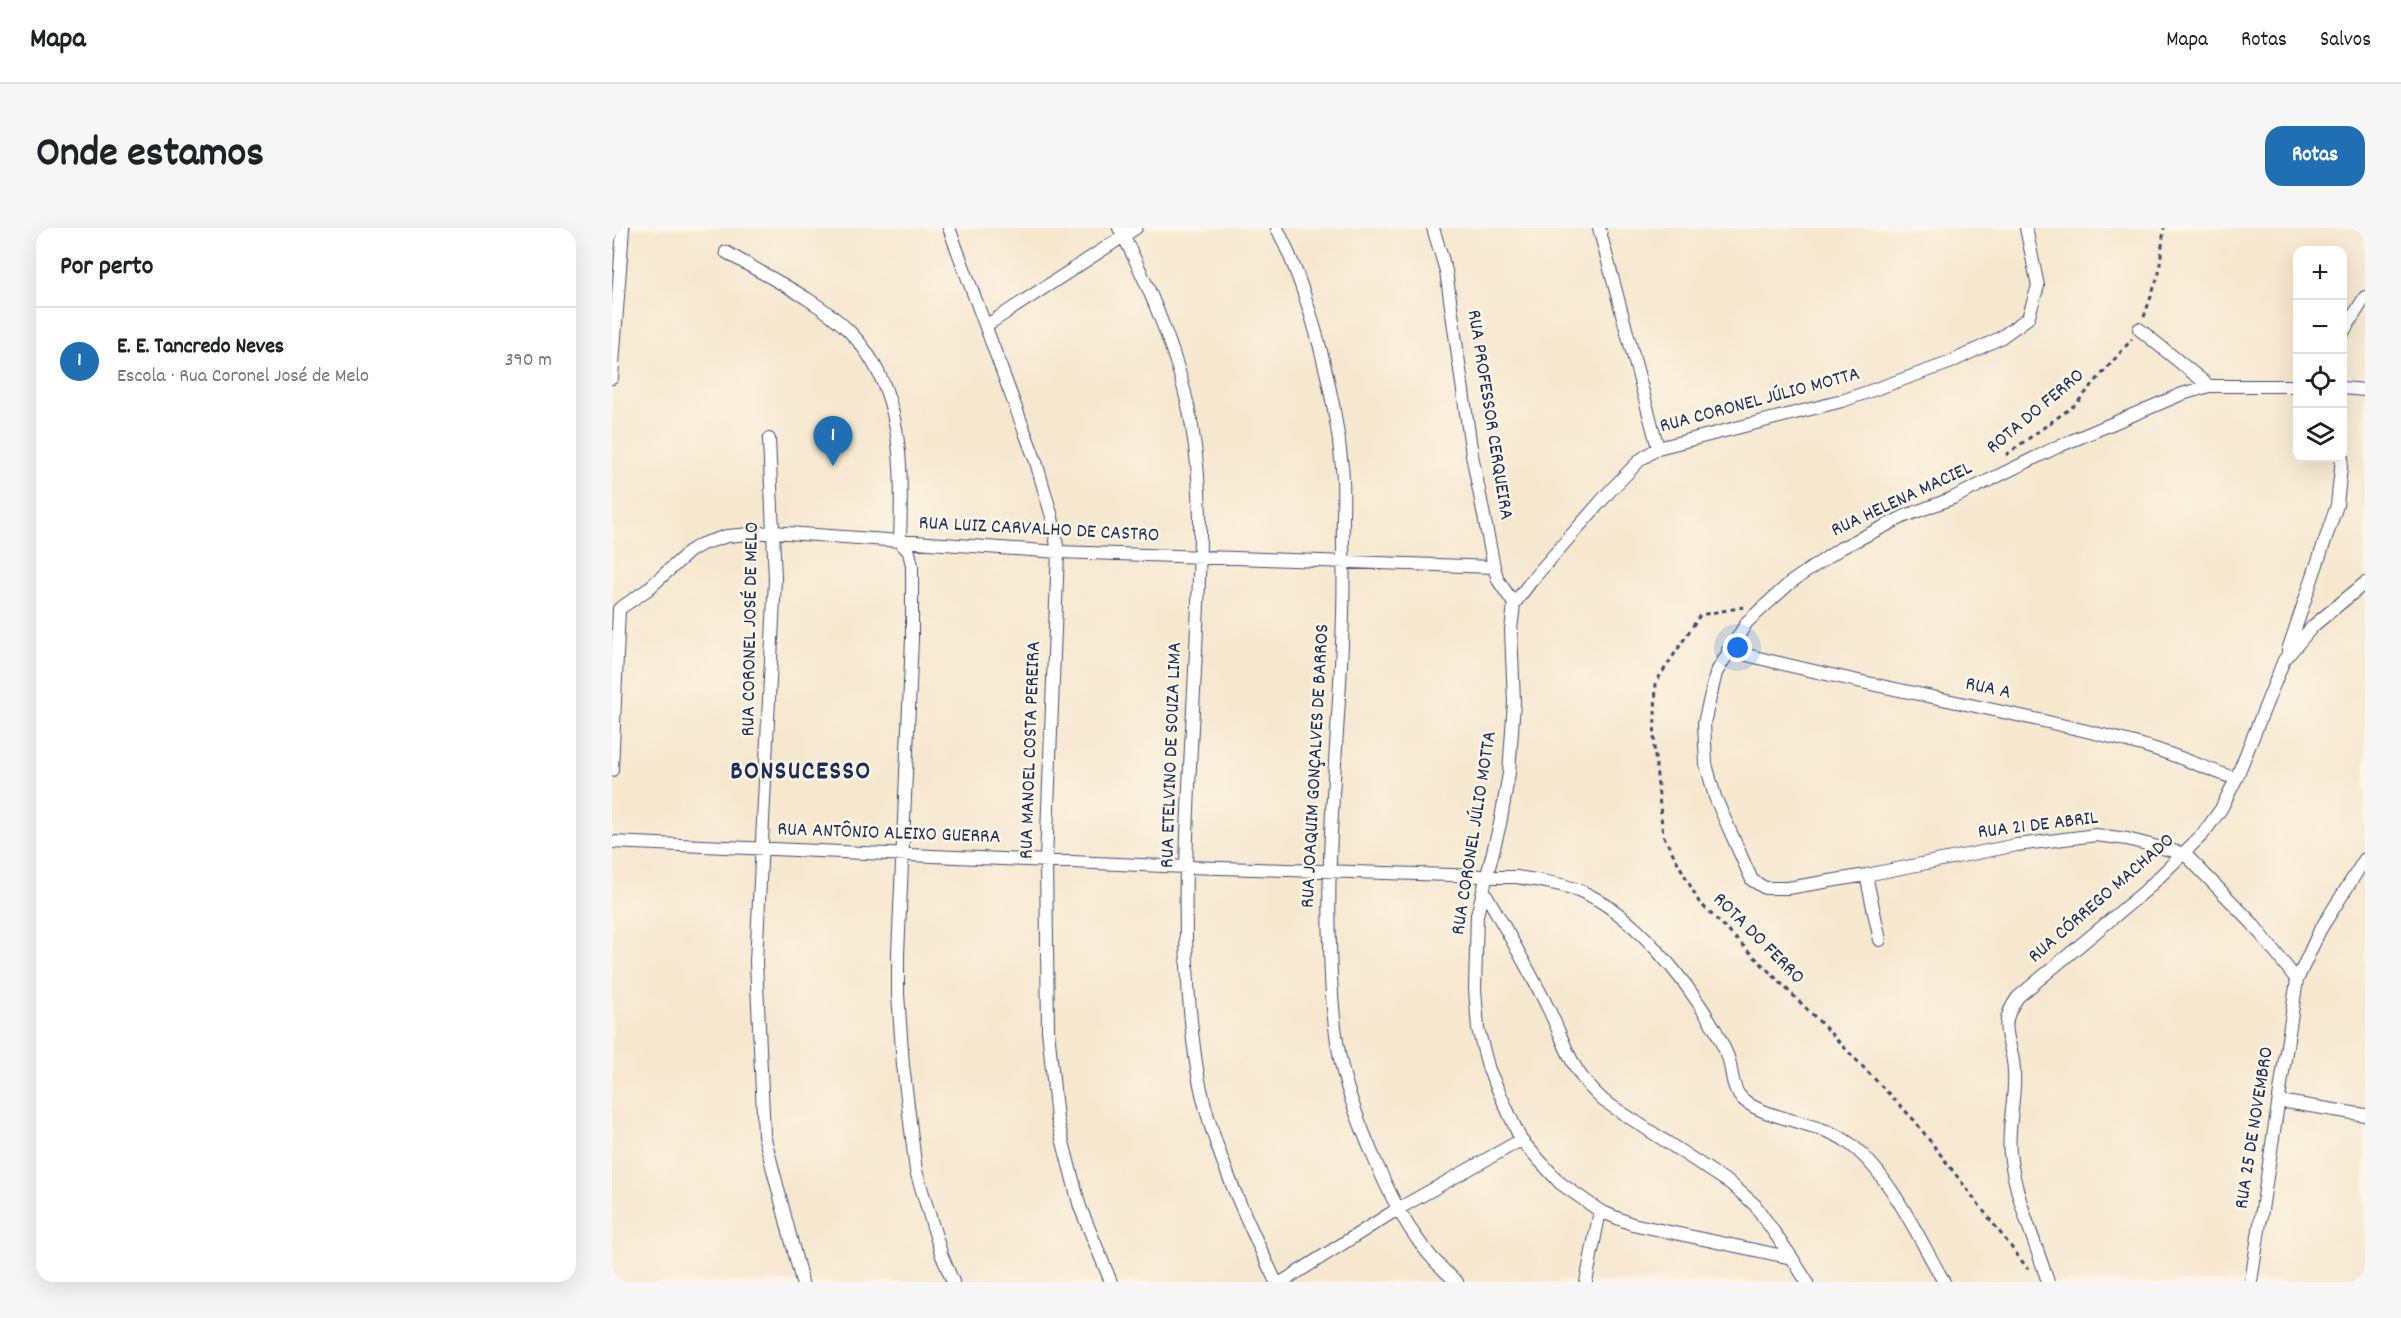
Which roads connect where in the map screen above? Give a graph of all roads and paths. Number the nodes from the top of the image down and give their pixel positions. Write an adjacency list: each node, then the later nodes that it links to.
1 (949, 228): 12 (street, RUA MANOEL COSTA PEREIRA)
2 (1136, 228): 8 (street)
3 (1277, 228): 28 (street, RUA JOAQUIM GONÇALVES DE BARROS)
4 (1433, 228): 29 (street, RUA PROFESSOR CERQUEIRA)
5 (1599, 228): 21 (street)
6 (2026, 228): 21 (street, RUA CORONEL JÚLIO MOTTA)
7 (2164, 228): 14 (path, ROTA DO FERRO)
8 (1121, 232): 12 (street); 27 (street, RUA ETELVINO DE SOUZA LIMA)
9 (619, 234): 15 (street)
10 (726, 252): 25 (street)
11 (2365, 297): 13 (street)
12 (987, 325): 26 (street, RUA MANOEL COSTA PEREIRA)
13 (2347, 327)
14 (2139, 329): 16 (street); 22 (path, ROTA DO FERRO)
15 (612, 378)
16 (2209, 386): 17 (street, RUA HELENA MACIEL); 31 (street, RUA HELENA MACIEL)
17 (2293, 386)
18 (2347, 388): 19 (street)
19 (2365, 390)
20 (769, 439): 24 (street, RUA CORONEL JOSÉ DE MELO)
21 (1658, 448): 33 (street, RUA CORONEL JÚLIO MOTTA)
22 (2003, 457)
23 (2342, 462): 35 (street)
24 (773, 532): 25 (street, RUA LUIZ CARVALHO DE CASTRO); 32 (street, RUA LUIZ CARVALHO DE CASTRO); 39 (street, RUA CORONEL JOSÉ DE MELO)
25 (900, 542): 26 (street, RUA LUIZ CARVALHO DE CASTRO); 40 (street)
26 (1058, 552): 27 (street, RUA LUIZ CARVALHO DE CASTRO); 43 (street, RUA MANOEL COSTA PEREIRA)
27 (1200, 558): 28 (street, RUA LUIZ CARVALHO DE CASTRO); 44 (street, RUA ETELVINO DE SOUZA LIMA)
28 (1344, 564): 29 (street, RUA LUIZ CARVALHO DE CASTRO); 45 (street, RUA JOAQUIM GONÇALVES DE BARROS)
29 (1494, 567): 33 (street, RUA PROFESSOR CERQUEIRA)
30 (2365, 582): 35 (street, RUA CÓRREGO MACHADO)
31 (1764, 603): 34 (street, RUA HELENA MACIEL); 58 (path, ROTA DO FERRO)
32 (615, 604): 36 (street)
33 (1514, 604): 47 (street, RUA CORONEL JÚLIO MOTTA)
34 (1728, 651): 37 (street, RUA A); 48 (street, RUA HELENA MACIEL)
35 (2284, 660): 37 (street, RUA CÓRREGO MACHADO)
36 (612, 770)
37 (2236, 779): 41 (street, RUA CÓRREGO MACHADO)
38 (612, 842): 39 (street, RUA ANTÔNIO ALEIXO GUERRA)
39 (763, 849): 40 (street, RUA ANTÔNIO ALEIXO GUERRA); 59 (street, RUA CORONEL JOSÉ DE MELO)
40 (903, 854): 43 (street, RUA ANTÔNIO ALEIXO GUERRA); 60 (street)
41 (2185, 854): 46 (street, RUA 21 DE ABRIL); 51 (street, RUA 21 DE ABRIL); 68 (street, RUA CÓRREGO MACHADO)
42 (2365, 859): 51 (street, RUA 25 DE NOVEMBRO)
43 (1046, 860): 44 (street, RUA ANTÔNIO ALEIXO GUERRA); 61 (street, RUA MANOEL COSTA PEREIRA)
44 (1187, 867): 45 (street, RUA ANTÔNIO ALEIXO GUERRA); 62 (street, RUA ETELVINO DE SOUZA LIMA)
45 (1328, 871): 47 (street, RUA ANTÔNIO ALEIXO GUERRA); 55 (street, RUA JOAQUIM GONÇALVES DE BARROS)
46 (1866, 875): 48 (street, RUA 21 DE ABRIL); 50 (street)
47 (1488, 876): 49 (street, RUA CORONEL JÚLIO MOTTA); 67 (street, RUA ANTÔNIO ALEIXO GUERRA)
48 (1765, 888)
49 (1484, 891): 54 (street, RUA CORONEL JÚLIO MOTTA); 57 (street)
50 (1880, 940)
51 (2297, 980): 52 (street, RUA 25 DE NOVEMBRO)
52 (2279, 1101): 53 (street); 69 (street, RUA 25 DE NOVEMBRO)
53 (2365, 1115)
54 (1521, 1140): 55 (street); 56 (street, RUA CORONEL JÚLIO MOTTA)
55 (1396, 1210): 63 (street); 64 (street, RUA JOAQUIM GONÇALVES DE BARROS)
56 (1600, 1211): 57 (street, RUA CORONEL JÚLIO MOTTA); 65 (street)
57 (1792, 1258): 66 (street)
58 (2031, 1273)
59 (802, 1282)
60 (954, 1282)
61 (1111, 1282)
62 (1276, 1282)
63 (1282, 1282)
64 (1457, 1282)
65 (1586, 1282)
66 (1807, 1282)
67 (1944, 1282)
68 (2048, 1282)
69 (2251, 1282)

